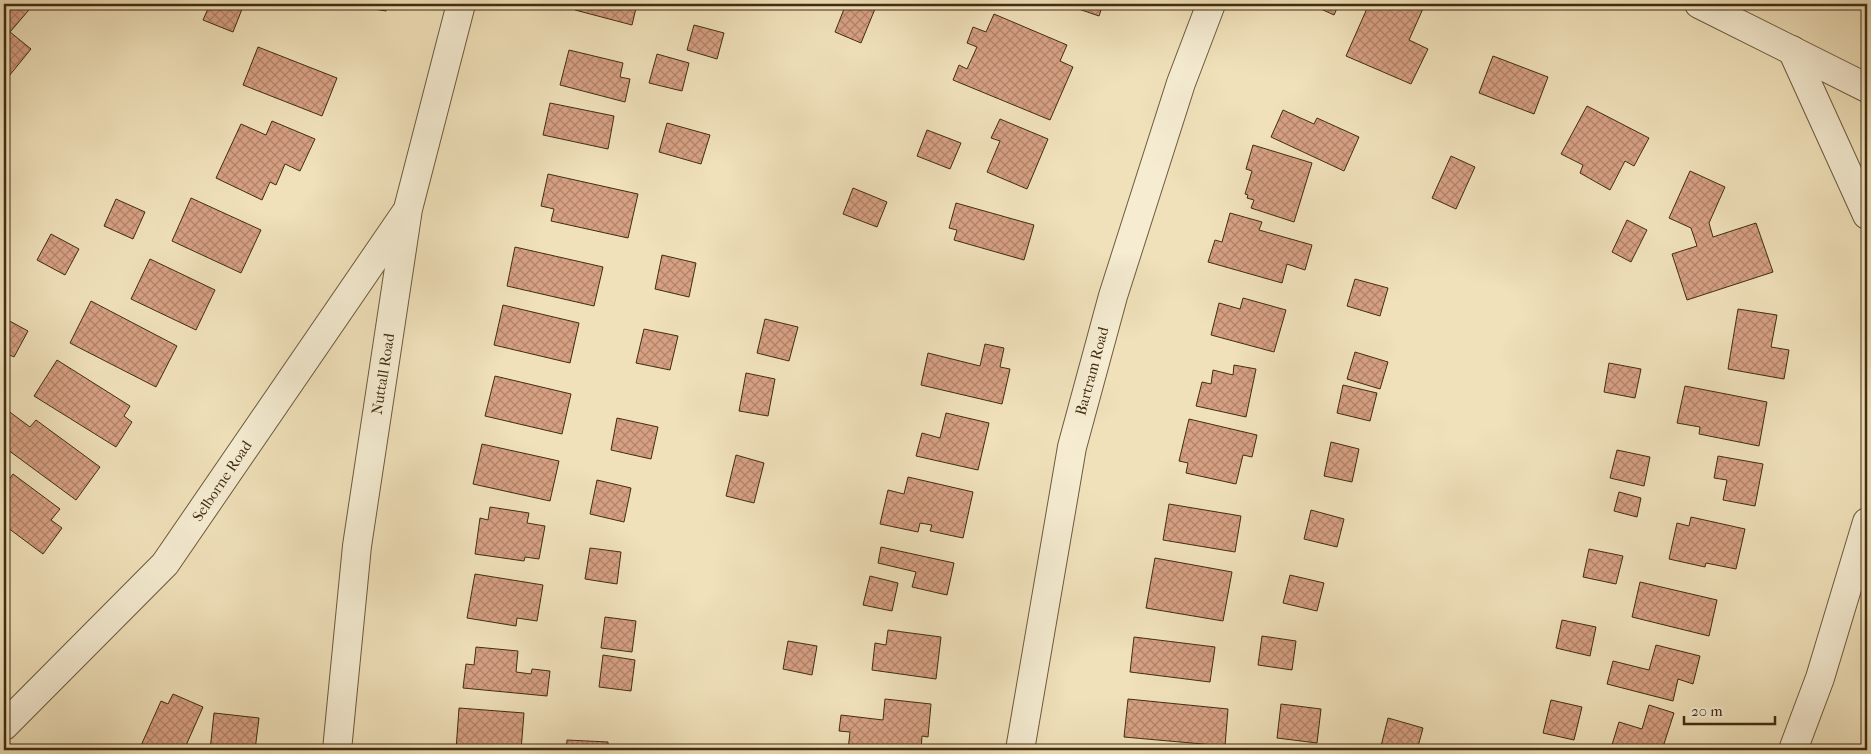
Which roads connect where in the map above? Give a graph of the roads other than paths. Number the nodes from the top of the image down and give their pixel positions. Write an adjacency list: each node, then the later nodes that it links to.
1 (461, 4): 6 (street, Nuttall Road)
2 (1211, 4): 11 (street, Bartram Road)
3 (1699, 4): 4 (street)
4 (1792, 50): 5 (street); 7 (street)
5 (1867, 88)
6 (408, 209): 9 (street, Selborne Road); 10 (street, Nuttall Road)
7 (1867, 215)
8 (1867, 522): 12 (street)
9 (4, 726)
10 (336, 750)
11 (1020, 750)
12 (1793, 750)

